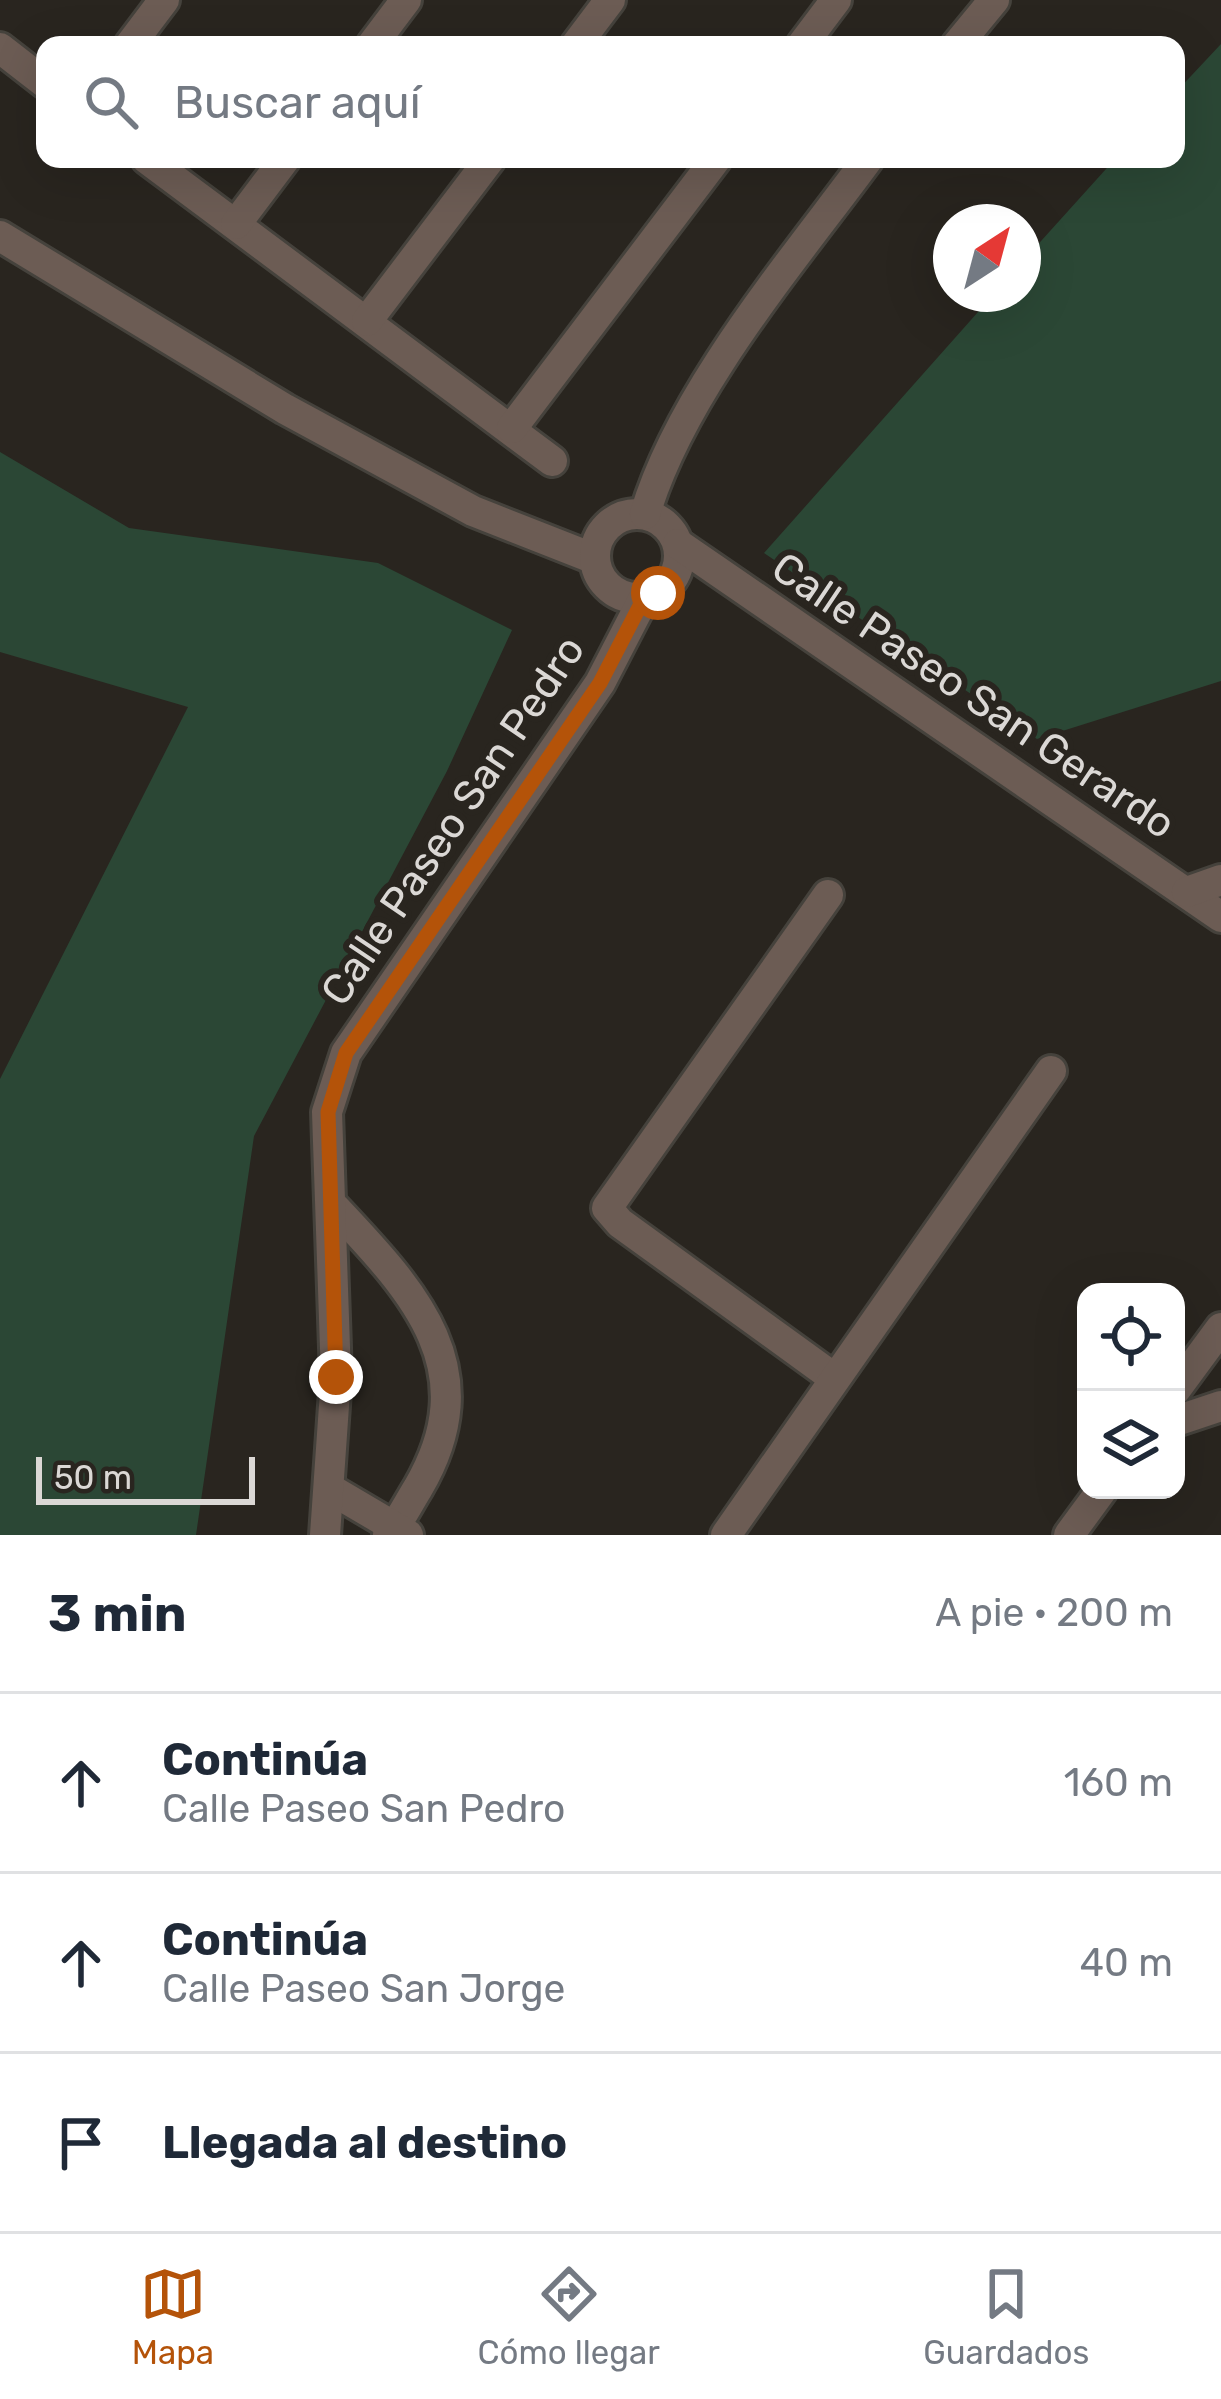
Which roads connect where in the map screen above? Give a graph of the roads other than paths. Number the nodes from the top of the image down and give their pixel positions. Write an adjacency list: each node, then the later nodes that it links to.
1 (164, 0): 6 (street)
2 (406, 0): 7 (street)
3 (610, 0): 8 (street)
4 (836, 0): 9 (street)
5 (994, 0): 10 (street)
6 (137, 36)
7 (379, 36)
8 (583, 36)
9 (809, 36)
10 (964, 36)
11 (0, 48): 12 (street)
12 (36, 76)
13 (159, 168): 18 (street)
14 (278, 168): 18 (street)
15 (483, 168): 20 (street)
16 (709, 168): 21 (street)
17 (862, 168): 23 (street)
18 (236, 224): 20 (street)
19 (0, 236): 25 (street)
20 (367, 321): 21 (street)
21 (512, 428): 22 (street)
22 (552, 460)
23 (645, 514): 24 (street); 25 (street)
24 (678, 544): 26 (street); 28 (street, Calle Paseo San Gerardo)
25 (595, 559): 26 (street)
26 (644, 598): 32 (street, Calle Paseo San Pedro)
27 (1221, 880): 28 (street)
28 (1186, 892): 30 (street, Calle Paseo San Gerardo)
29 (828, 895): 35 (street)
30 (1221, 917)
31 (1051, 1071): 35 (street)
32 (334, 1208): 38 (street, Calle Paseo San Pedro); 40 (street)
33 (1221, 1328): 34 (street)
34 (1185, 1377)
35 (834, 1378): 42 (street)
36 (1221, 1406): 37 (street)
37 (1185, 1418)
38 (329, 1489): 40 (street); 41 (street, Calle Paseo San Pedro)
39 (1095, 1499): 43 (street)
40 (397, 1532)
41 (325, 1535)
42 (726, 1535)
43 (1069, 1535)

